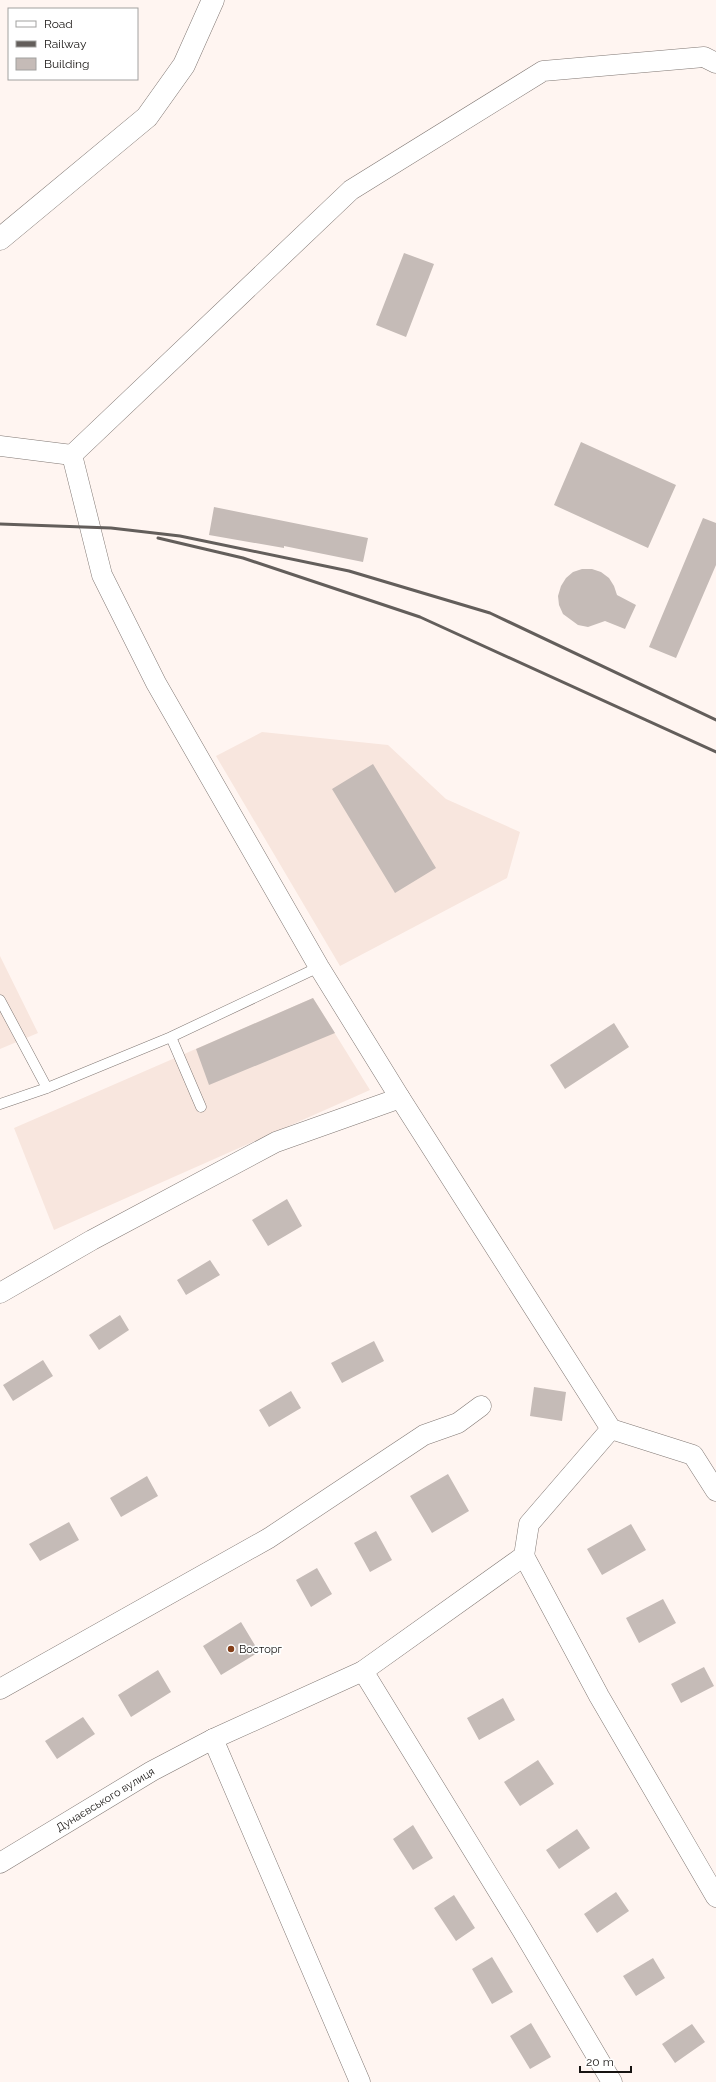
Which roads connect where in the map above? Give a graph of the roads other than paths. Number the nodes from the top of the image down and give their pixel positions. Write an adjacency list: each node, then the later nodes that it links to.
1 (213, 0): 3 (main road)
2 (716, 63): 5 (street)
3 (0, 239)
4 (0, 446): 5 (street)
5 (72, 455): 6 (street)
6 (319, 968): 8 (lane); 10 (street)
7 (0, 1000): 9 (lane)
8 (171, 1037): 9 (lane); 12 (lane)
9 (47, 1088): 11 (lane)
10 (400, 1098): 13 (street); 15 (street)
11 (0, 1104)
12 (201, 1107)
13 (0, 1293)
14 (481, 1406): 19 (street)
15 (611, 1429): 16 (street); 17 (street)
16 (716, 1491)
17 (524, 1556): 18 (street, Дунаєвського вулиця); 22 (street)
18 (363, 1671): 20 (street, Дунаєвського вулиця); 24 (street)
19 (0, 1689)
20 (213, 1739): 21 (street, Дунаєвського вулиця); 23 (street)
21 (0, 1863)
22 (716, 1897)
23 (360, 2082)
24 (612, 2082)

